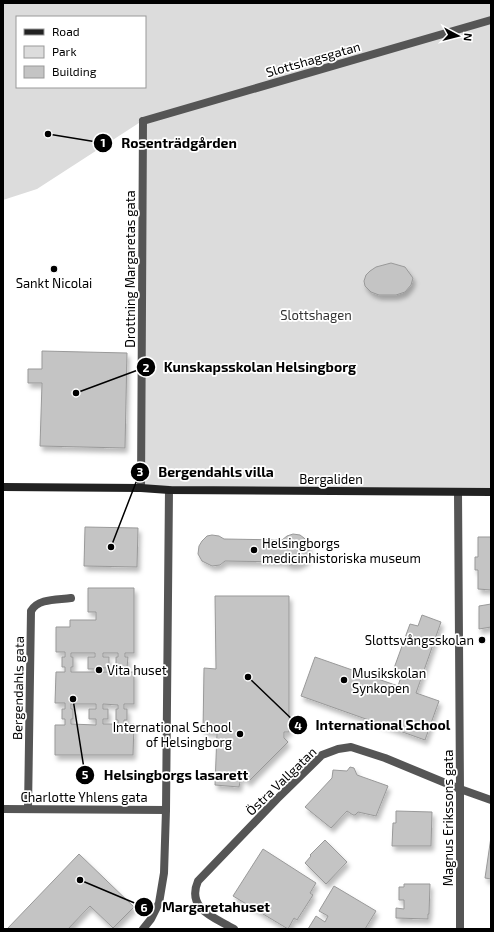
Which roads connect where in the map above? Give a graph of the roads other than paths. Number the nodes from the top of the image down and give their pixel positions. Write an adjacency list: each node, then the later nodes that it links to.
1 (491, 20): 2 (street, Slottshagsgatan)
2 (143, 121): 4 (street, Drottning Margaretas gata)
3 (3, 487): 4 (street, Bergaliden)
4 (141, 488): 5 (street, Bergaliden)
5 (169, 490): 6 (street, Bergaliden); 13 (street)
6 (458, 492): 7 (street, Bergaliden); 9 (street, Magnus Erikssons gata)
7 (491, 492)
8 (71, 598): 12 (street, Bergendahls gata)
9 (460, 789): 10 (street, Östra Vallgatan); 15 (street, Östra Vallgatan); 16 (street, Magnus Erikssons gata)
10 (491, 800)
11 (3, 808): 12 (street, Charlotte Yhlens gata)
12 (28, 809): 13 (street, Charlotte Yhlens gata)
13 (166, 810): 14 (street)
14 (143, 929)
15 (234, 929)
16 (460, 929)

